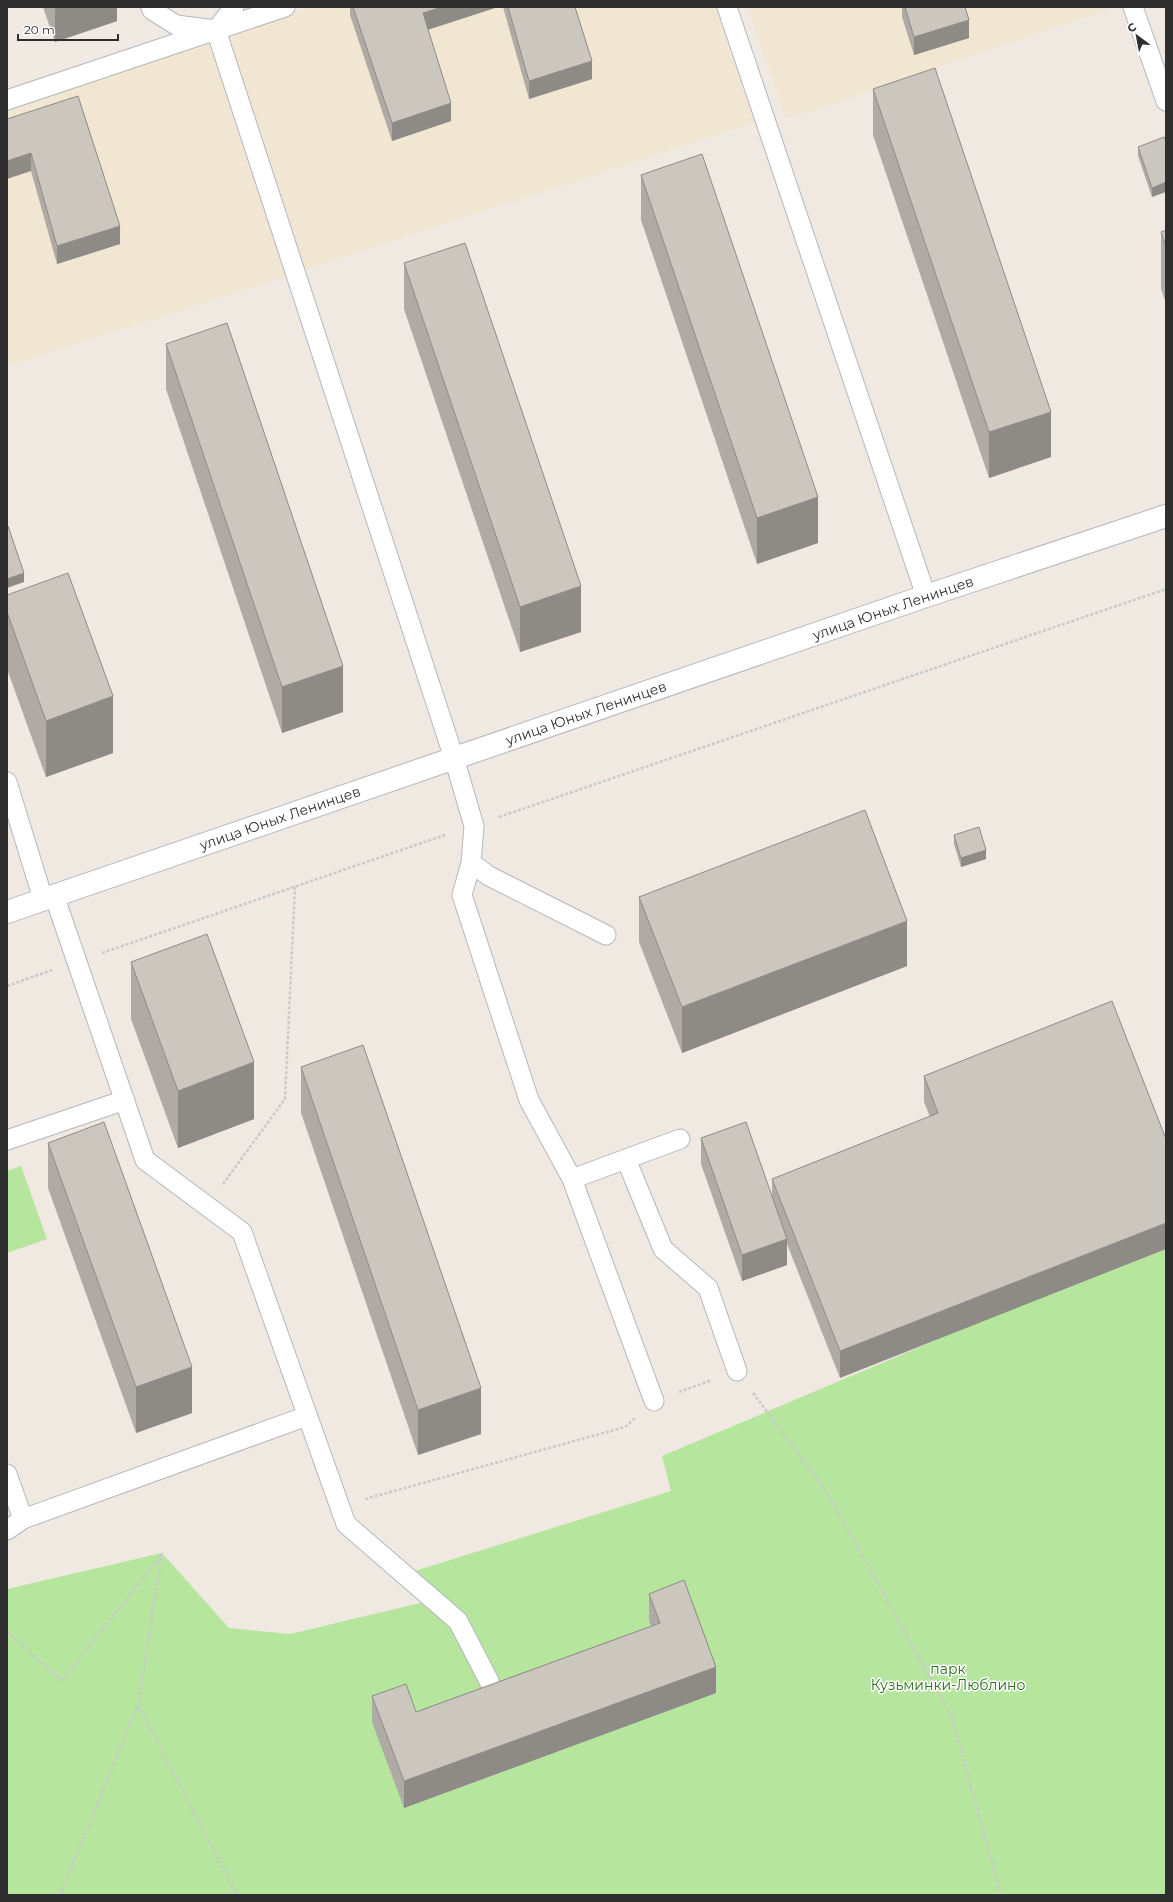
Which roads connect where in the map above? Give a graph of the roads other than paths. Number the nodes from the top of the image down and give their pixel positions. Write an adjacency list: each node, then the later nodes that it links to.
1 (151, 7): 6 (lane)
2 (234, 7): 6 (lane)
3 (285, 7): 6 (lane)
4 (727, 7): 10 (lane)
5 (1133, 7): 8 (lane)
6 (216, 30): 7 (lane); 11 (lane)
7 (7, 100)
8 (1166, 101)
9 (1166, 516): 10 (main road, улица Юных Ленинцев)
10 (926, 596): 11 (main road, улица Юных Ленинцев)
11 (454, 758): 13 (lane); 14 (main road, улица Юных Ленинцев)
12 (7, 782): 14 (lane)
13 (471, 863): 16 (lane); 21 (lane)
14 (49, 897): 15 (main road, улица Юных Ленинцев); 17 (lane)
15 (7, 912)
16 (606, 936)
17 (125, 1100): 19 (lane); 24 (lane)
18 (680, 1139): 20 (lane)
19 (7, 1140)
20 (626, 1159): 21 (lane); 22 (lane)
21 (572, 1179): 23 (lane)
22 (737, 1371)
23 (654, 1401)
24 (307, 1416): 26 (lane); 28 (lane)
25 (7, 1474): 26 (lane)
26 (23, 1519): 27 (lane)
27 (7, 1530)
28 (489, 1681)

